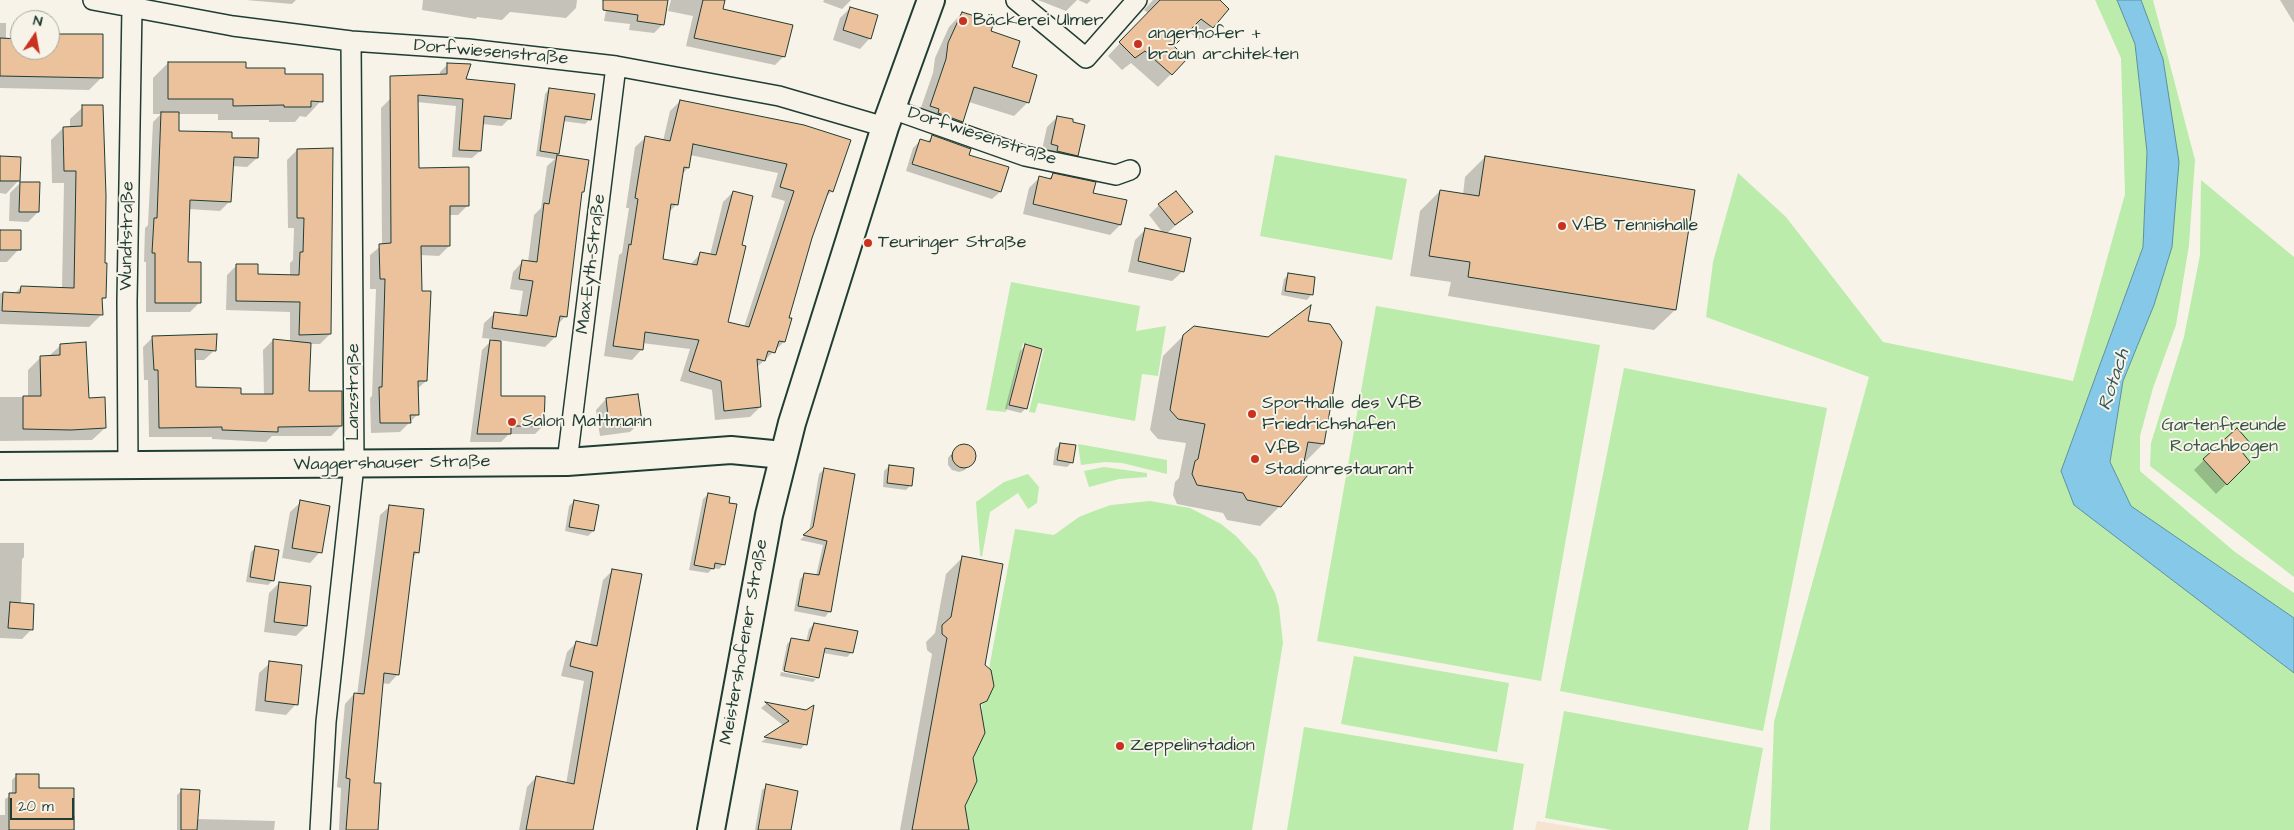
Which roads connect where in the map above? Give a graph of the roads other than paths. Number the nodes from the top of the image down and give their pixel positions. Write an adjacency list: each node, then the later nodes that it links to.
1 (93, 0): 5 (street, Dorfwiesenstraße)
2 (931, 0): 8 (street)
3 (1016, 0): 4 (street)
4 (1138, 0)
5 (132, 7): 6 (street, Dorfwiesenstraße); 14 (street, Wundtstraße)
6 (351, 41): 7 (street, Dorfwiesenstraße); 12 (street, Lanzstraße)
7 (616, 66): 8 (street, Dorfwiesenstraße); 11 (street, Max-Eyth-Straße)
8 (889, 118): 9 (street, Dorfwiesenstraße); 10 (street)
9 (1130, 170)
10 (783, 455): 11 (street, Waggershauser Straße); 16 (street, Meistershofener Straße)
11 (568, 462): 12 (street, Waggershauser Straße)
12 (354, 465): 14 (street, Waggershauser Straße); 15 (street, Lanzstraße)
13 (0, 466): 14 (street, Waggershauser Straße)
14 (128, 466)
15 (320, 830)
16 (711, 830)

